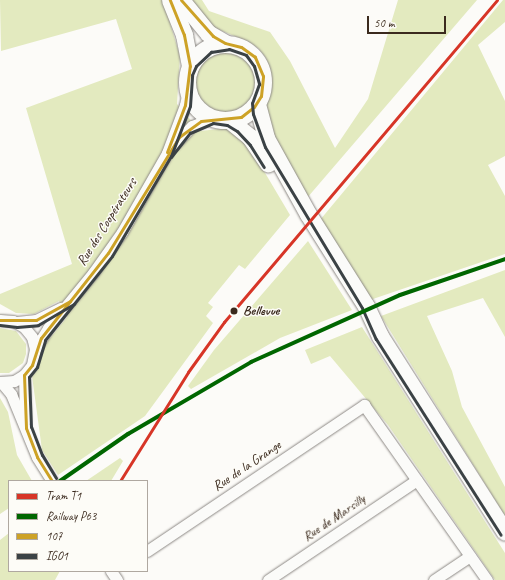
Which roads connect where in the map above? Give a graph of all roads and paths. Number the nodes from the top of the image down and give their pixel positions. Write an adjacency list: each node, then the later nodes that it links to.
1 (170, 0): 4 (main road)
2 (181, 0): 3 (main road)
3 (225, 43): 4 (main road); 6 (main road)
4 (190, 66): 5 (main road)
5 (188, 91): 7 (main road); 9 (street, Rue des Coopérateurs)
6 (257, 104): 8 (main road); 12 (main road)
7 (212, 118): 8 (main road); 9 (street, Rue des Coopérateurs)
8 (229, 120): 12 (main road)
9 (167, 153): 10 (street, Rue des Coopérateurs)
10 (67, 304): 11 (street, Rue des Coopérateurs); 13 (street, Rue des Coopérateurs)
11 (6, 319): 13 (street)
12 (380, 336): 19 (main road)
13 (35, 349): 14 (street, Rue des Coopérateurs)
14 (24, 375): 15 (street); 16 (street)
15 (1, 382): 16 (street)
16 (26, 428): 17 (street)
17 (51, 480)
18 (417, 480): 20 (street, Rue de la Grange); 21 (street); 22 (street, Rue de Marsilly)
19 (505, 532)
20 (148, 550)
21 (470, 556): 23 (street); 24 (street)
22 (268, 580)
23 (434, 580)
24 (487, 580)

